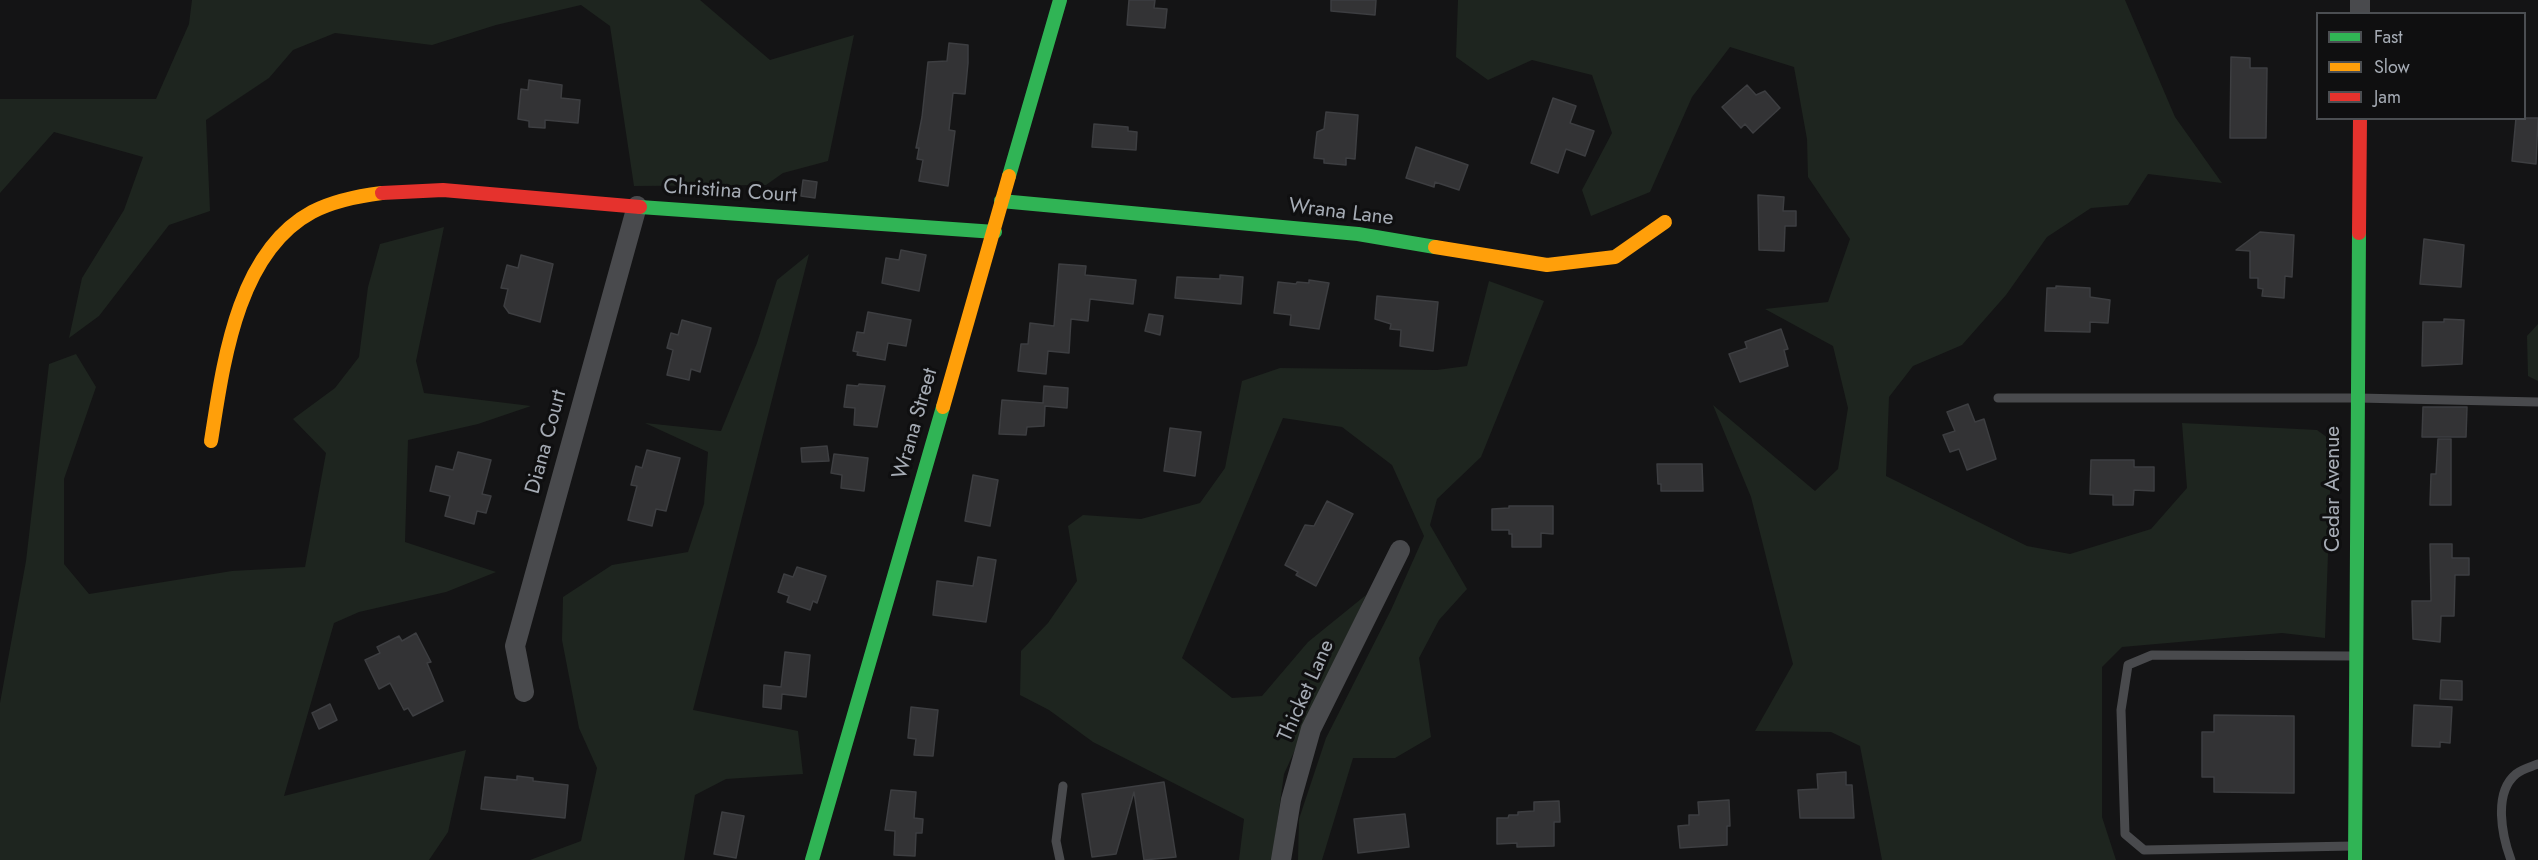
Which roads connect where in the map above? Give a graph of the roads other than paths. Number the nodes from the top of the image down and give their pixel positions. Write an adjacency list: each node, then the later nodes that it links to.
1 (1060, 0): 3 (street, Wrana Street)
2 (2360, 120): 8 (street, Cedar Avenue)
3 (1000, 201): 5 (street, Wrana Lane); 6 (street, Wrana Street)
4 (637, 206): 6 (street, Christina Court); 10 (street, Christina Court); 13 (street, Diana Court)
5 (1665, 222)
6 (994, 232): 17 (street, Wrana Street)
7 (1998, 398): 8 (lane)
8 (2358, 398): 9 (lane); 12 (street, Cedar Avenue)
9 (2538, 402)
10 (211, 441)
11 (1400, 550): 19 (street, Thicket Lane)
12 (2357, 656): 16 (street, Cedar Avenue); 16 (lane)
13 (524, 692)
14 (2538, 764): 20 (lane)
15 (1063, 786): 18 (lane)
16 (2356, 853)
17 (812, 860)
18 (1060, 860)
19 (1281, 860)
20 (2511, 860)

